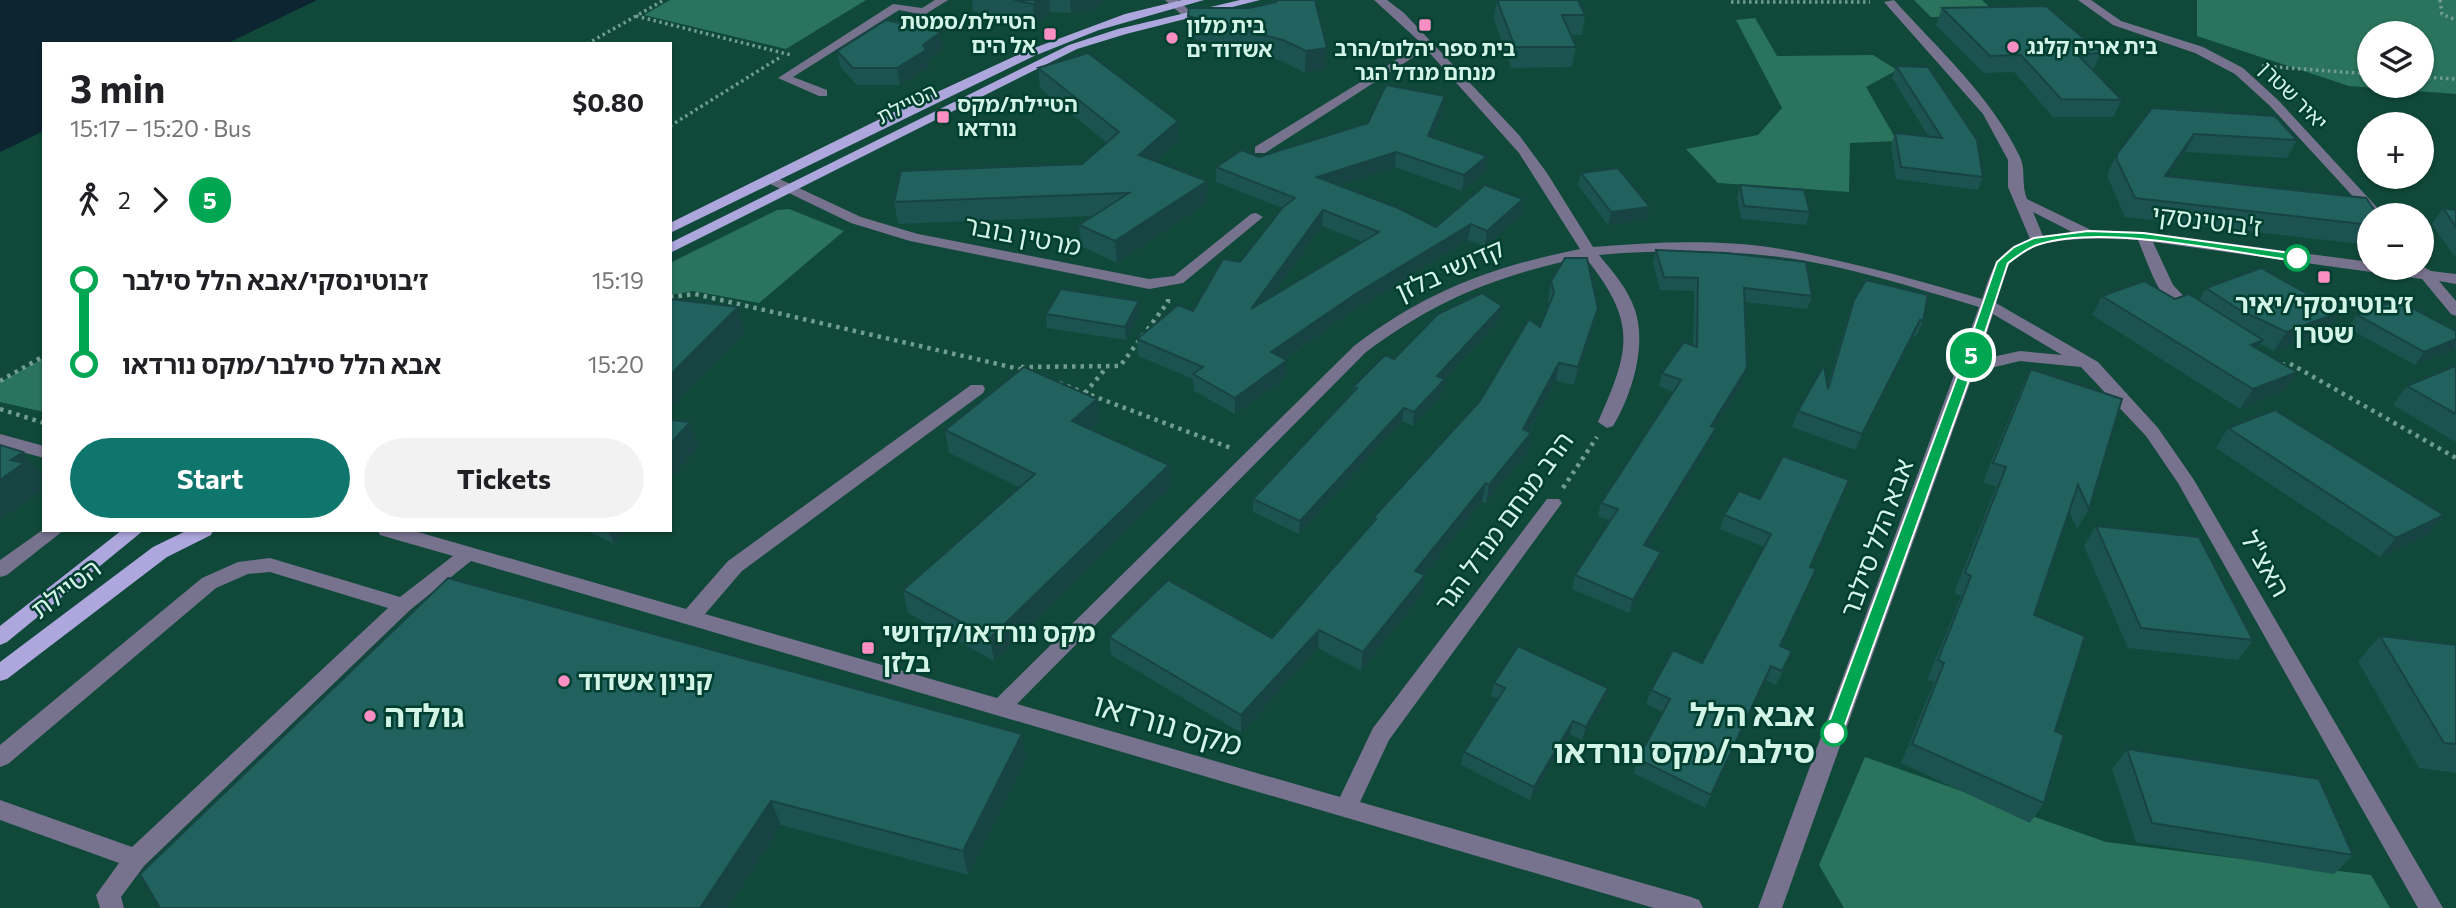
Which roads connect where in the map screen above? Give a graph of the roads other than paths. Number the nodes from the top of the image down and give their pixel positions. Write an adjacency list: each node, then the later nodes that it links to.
1 (942, 0): 11 (street)
2 (1198, 0): 6 (main road, הטיילת)
3 (1254, 0): 9 (main road, הטיילת)
4 (1380, 0): 8 (street)
5 (2084, 0): 16 (street, יאיר שטרן)
6 (1174, 2): 9 (street); 13 (main road, הטיילת)
7 (1890, 2): 15 (street)
8 (1394, 6): 10 (street, הרב מנחם מנדל הגר)
9 (1187, 14): 14 (main road, הטיילת)
10 (1427, 43): 12 (street); 23 (street, הרב מנחם מנדל הגר)
11 (823, 93)
12 (1260, 150)
13 (771, 179): 14 (street, מרטין בובר); 18 (main road, הטיילת)
14 (790, 188): 17 (street, מרטין בובר); 22 (main road, הטיילת)
15 (2023, 202): 19 (street); 21 (street)
16 (2366, 203)
17 (1256, 217)
18 (672, 228)
19 (2088, 234): 20 (street, ז'בוטינסקי); 21 (street, ז'בוטינסקי)
20 (2143, 236): 24 (street, ז'בוטינסקי); 30 (street)
21 (2038, 241): 28 (street, אבא הלל סילבר)
22 (672, 247)
23 (1589, 252): 28 (street, קדושי בלזן); 34 (street, הרב מנחם מנדל הגר); 48 (street, קדושי בלזן)
24 (2357, 266)
25 (2434, 274): 26 (street, ז'בוטינסקי)
26 (2456, 279)
27 (2430, 280): 29 (street)
28 (1988, 305): 31 (street, האצ"ל); 32 (street, אבא הלל סילבר)
29 (2456, 311)
30 (2205, 321)
31 (2092, 366): 32 (street); 56 (street, האצ"ל)
32 (1967, 369): 55 (street, אבא הלל סילבר)
33 (977, 389): 45 (street)
34 (1607, 422)
35 (0, 440): 36 (street)
36 (42, 451)
37 (1553, 503): 51 (street, הרב מנחם מנדל הגר)
38 (52, 532): 43 (street)
39 (132, 532): 46 (main road, הטיילת)
40 (200, 532): 47 (main road, הטיילת)
41 (394, 532): 42 (street, מקס נורדאו)
42 (468, 554): 44 (street); 45 (street, מקס נורדאו)
43 (0, 570)
44 (403, 605): 49 (street); 52 (street)
45 (690, 618): 48 (street, מקס נורדאו)
46 (0, 637)
47 (0, 673)
48 (999, 709): 51 (street, מקס נורדאו)
49 (0, 758)
50 (0, 810): 52 (street)
51 (1346, 810): 54 (street, מקס נורדאו)
52 (136, 859): 53 (street)
53 (112, 908)
54 (1691, 908)
55 (1770, 908)
56 (2431, 908)

